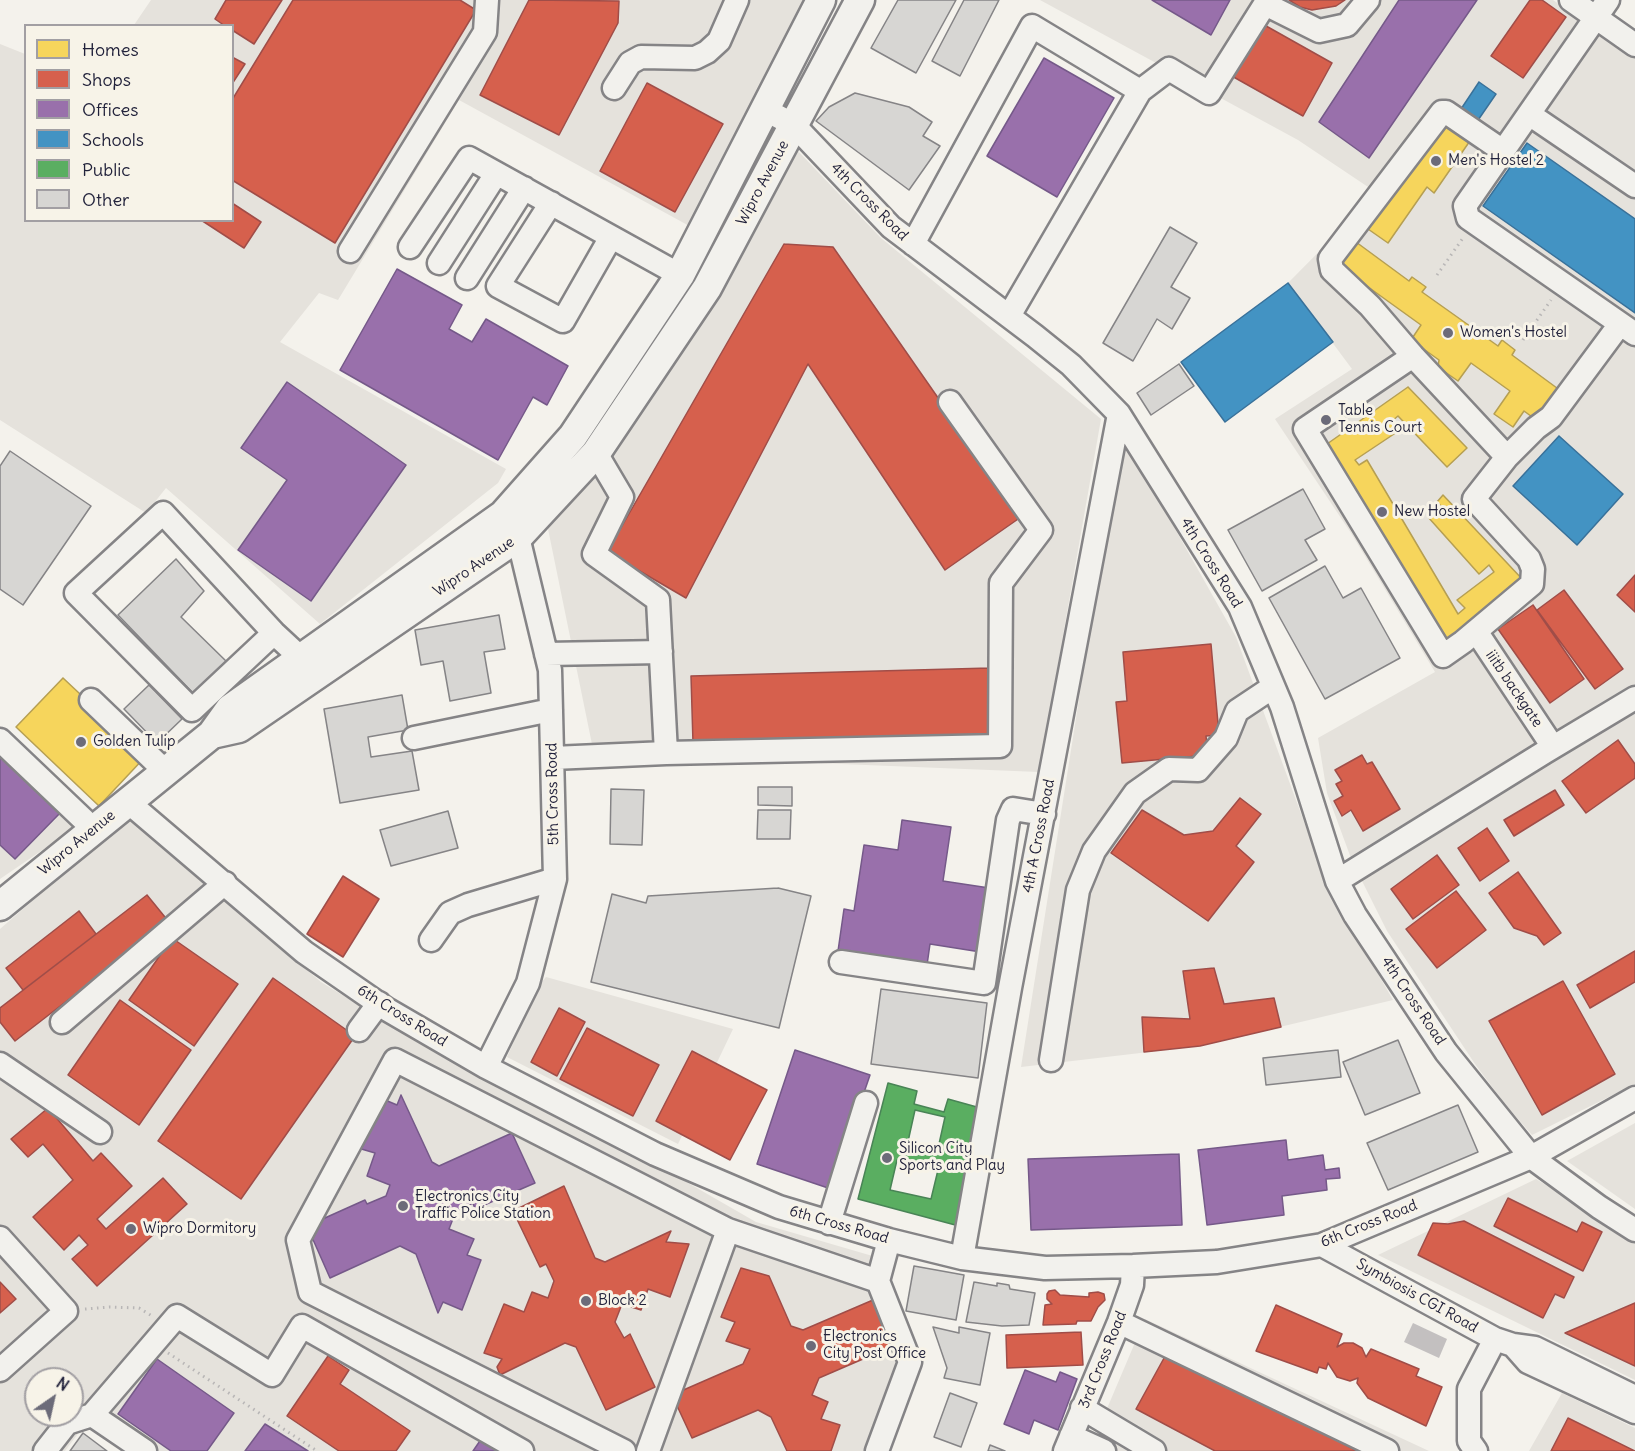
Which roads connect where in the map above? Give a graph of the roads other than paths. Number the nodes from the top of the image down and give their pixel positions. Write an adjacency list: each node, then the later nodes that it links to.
1 (488, 0): 24 (street)
2 (737, 0): 11 (street)
3 (821, 0): 8 (street); 13 (main road, Wipro Avenue)
4 (1267, 0): 5 (street); 12 (street)
5 (1368, 0)
6 (1571, 0): 7 (street)
7 (1598, 7): 9 (street); 10 (street); 14 (street)
8 (856, 8): 15 (main road, Wipro Avenue)
9 (1635, 33)
10 (1635, 45)
11 (614, 88)
12 (1140, 91): 22 (street); 28 (street)
13 (764, 109): 15 (street, 4th Cross Road); 26 (main road, Wipro Avenue)
14 (1529, 114): 16 (street); 18 (street)
15 (794, 125): 22 (street, 4th Cross Road); 33 (main road, Wipro Avenue)
16 (1503, 151): 29 (street); 30 (street)
17 (496, 174): 19 (street); 23 (street); 25 (street)
18 (1635, 186)
19 (524, 188): 20 (street); 27 (street)
20 (551, 203): 21 (street); 21 (street)
21 (611, 237): 26 (street)
22 (913, 244): 28 (street, 4th Cross Road)
23 (410, 247)
24 (350, 251)
25 (439, 263)
26 (680, 275): 35 (main road, Wipro Avenue)
27 (467, 278)
28 (1009, 316): 32 (street, 4th Cross Road)
29 (1627, 329): 34 (street)
30 (1413, 356): 34 (street); 36 (street)
31 (950, 402): 49 (street)
32 (1119, 414): 41 (street, 4th Cross Road); 53 (street, 4th A Cross Road)
33 (596, 453): 35 (main road, Wipro Avenue); 38 (street)
34 (1507, 457): 36 (street)
35 (510, 526): 39 (street, 5th Cross Road); 40 (main road, Wipro Avenue); 45 (main road, Wipro Avenue)
36 (1476, 631): 48 (street, iiitb backgate)
37 (274, 633): 37 (street); 40 (street)
38 (661, 652): 39 (street); 49 (street)
39 (546, 654): 44 (street, 5th Cross Road)
40 (302, 659): 45 (main road, Wipro Avenue)
41 (1273, 687): 56 (street, 4th Cross Road); 66 (street)
42 (1635, 698): 48 (street)
43 (91, 700): 51 (street)
44 (551, 710): 46 (street); 50 (street, 5th Cross Road)
45 (212, 734): 51 (main road, Wipro Avenue)
46 (414, 738)
47 (0, 740): 54 (street)
48 (1553, 747): 56 (street)
49 (666, 753): 50 (street)
50 (552, 758): 55 (street, 5th Cross Road)
51 (165, 771): 52 (main road, Wipro Avenue)
52 (128, 802): 54 (main road, Wipro Avenue); 57 (street, 6th Cross Road)
53 (1044, 814): 61 (street); 62 (street, 4th A Cross Road)
54 (92, 831): 58 (main road, Wipro Avenue)
55 (555, 879): 59 (street); 68 (street, 5th Cross Road)
56 (1337, 881): 72 (street, 4th Cross Road)
57 (225, 883): 63 (street, 6th Cross Road); 64 (street)
58 (0, 906)
59 (431, 940)
60 (841, 962): 61 (street)
61 (984, 982): 62 (street)
62 (1010, 988): 79 (street, 4th A Cross Road)
63 (379, 1003): 65 (street); 68 (street, 6th Cross Road)
64 (62, 1022)
65 (359, 1030)
66 (1051, 1060)
67 (0, 1064): 71 (street)
68 (486, 1067): 73 (street, 6th Cross Road)
69 (1635, 1098): 72 (street, 6th Cross Road)
70 (866, 1103): 73 (street)
71 (100, 1132)
72 (1531, 1157): 75 (street, 4th Cross Road); 78 (street, 6th Cross Road)
73 (829, 1223): 77 (street, 6th Cross Road)
74 (728, 1230): 81 (street); 94 (street); 95 (street)
75 (1635, 1230)
76 (0, 1238): 84 (street)
77 (889, 1240): 79 (street, 6th Cross Road); 81 (street)
78 (1322, 1245): 80 (street, 6th Cross Road); 83 (street, Symbiosis CGI Road)
79 (962, 1258): 80 (street, 6th Cross Road)
80 (1134, 1266): 82 (street, 3rd Cross Road)
81 (878, 1281): 96 (street)
82 (1119, 1322): 86 (street, 3rd Cross Road); 99 (street)
83 (1504, 1342): 85 (street, Symbiosis CGI Road); 87 (street, Symbiosis CGI Road); 100 (street)
84 (0, 1370)
85 (1635, 1396)
86 (1082, 1408): 89 (street); 90 (street, 3rd Cross Road)
87 (1635, 1412)
88 (92, 1415): 91 (street); 92 (street); 93 (street)
89 (1124, 1443): 98 (street)
90 (1068, 1444): 97 (street)
91 (45, 1451)
92 (145, 1451)
93 (522, 1451)
94 (624, 1451)
95 (648, 1451)
96 (877, 1451)
97 (1104, 1451)
98 (1154, 1451)
99 (1387, 1451)
100 (1476, 1451)

